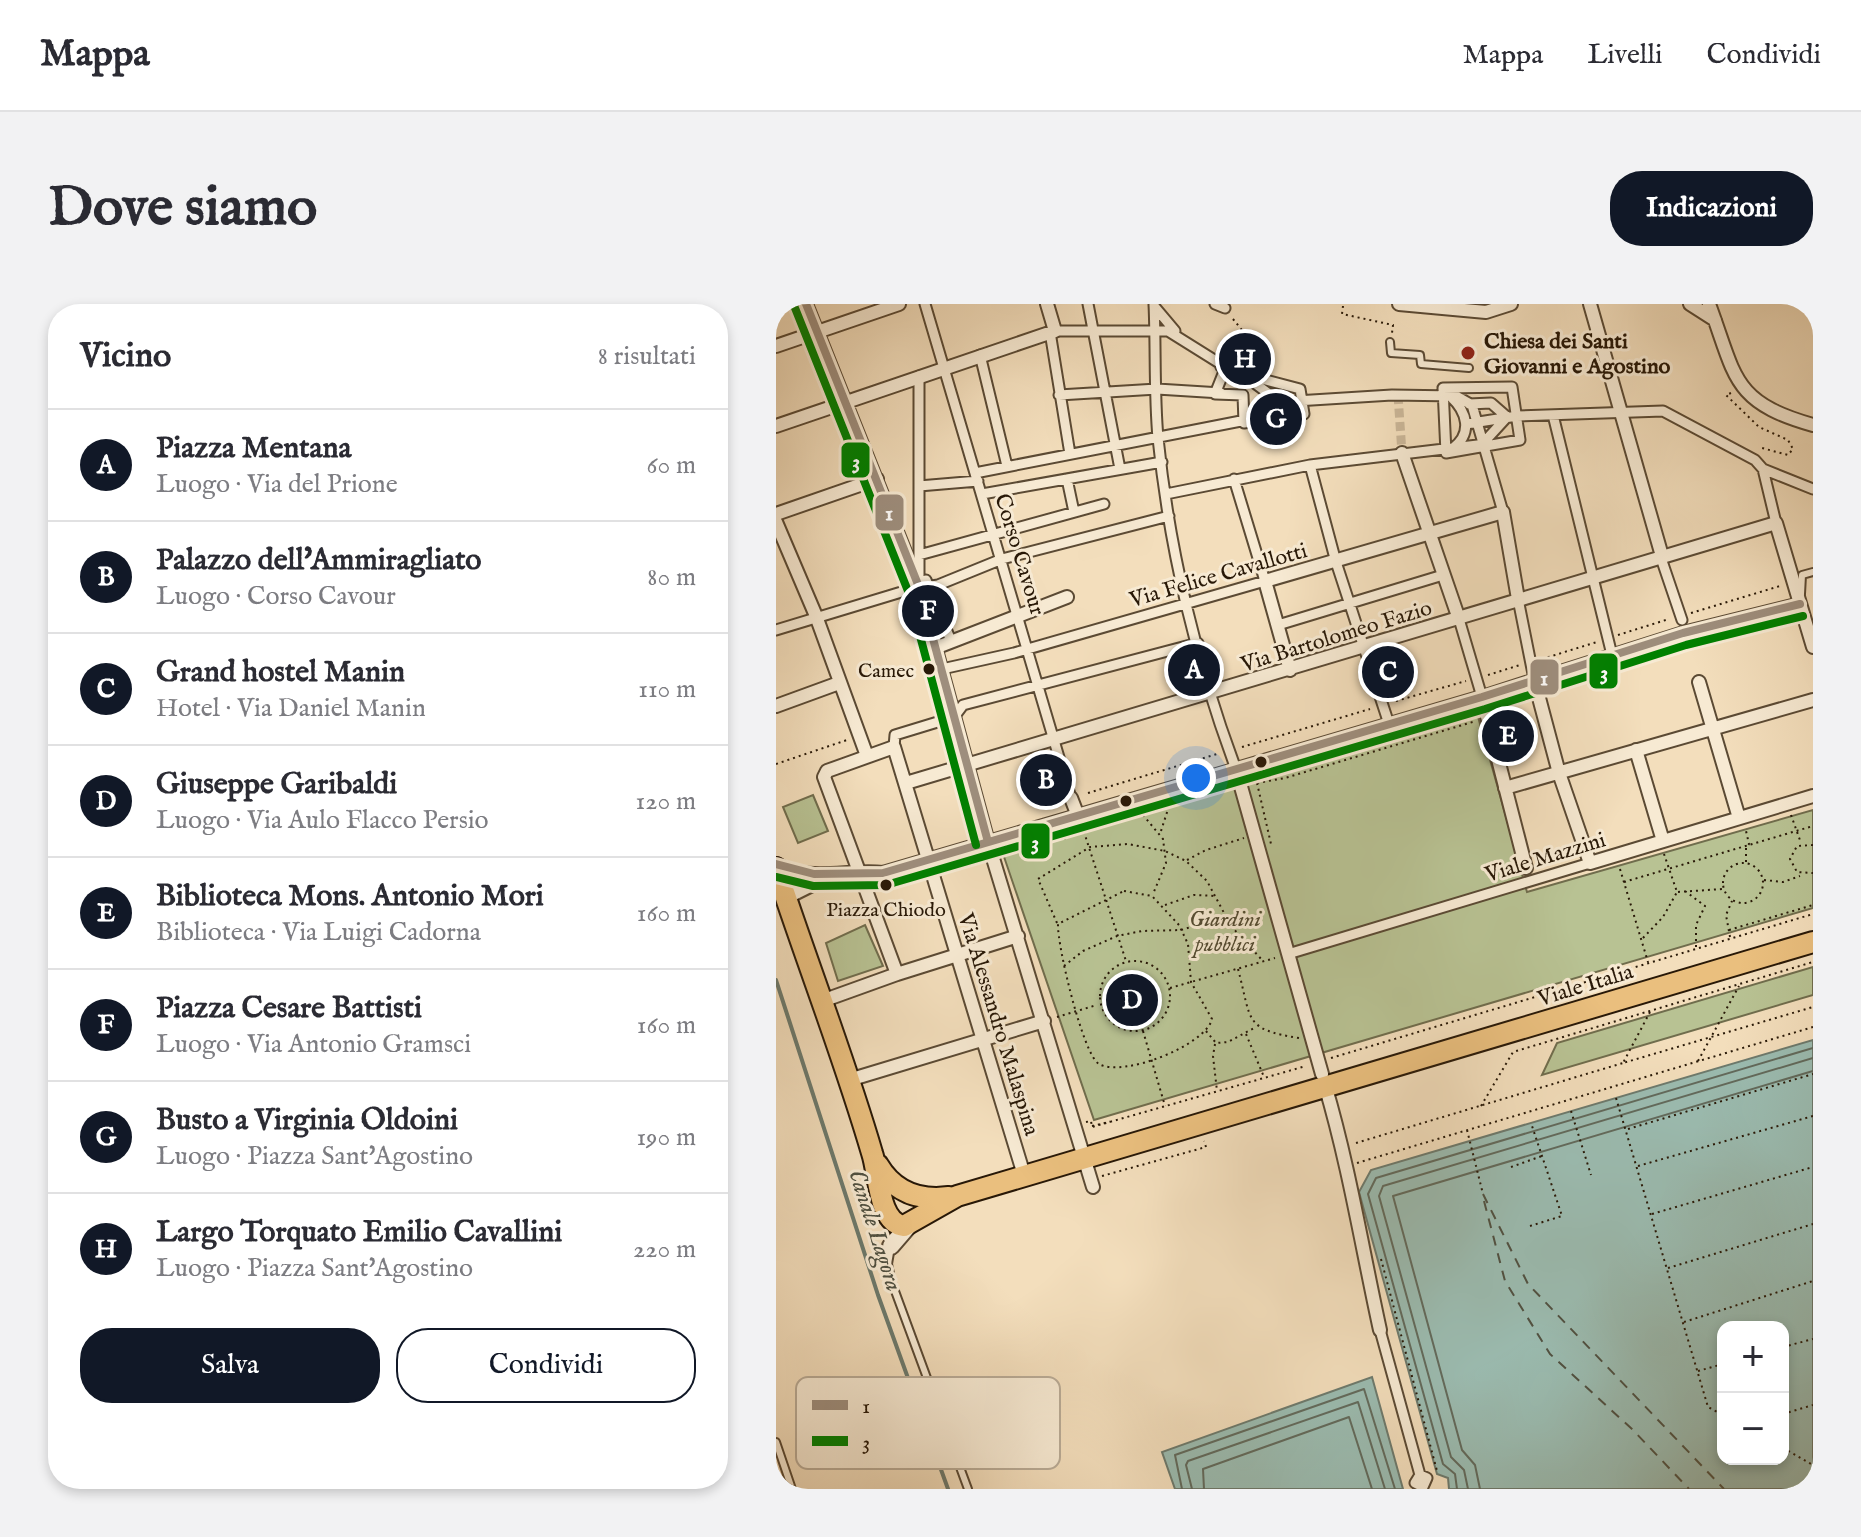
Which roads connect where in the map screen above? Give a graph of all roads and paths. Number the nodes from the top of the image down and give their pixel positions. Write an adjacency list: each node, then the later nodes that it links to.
1 (806, 304): 19 (street)
2 (899, 304): 19 (street)
3 (925, 304): 26 (street, Corso Cavour)
4 (1047, 304): 18 (street)
5 (1088, 304): 20 (street)
6 (1215, 304): 14 (street)
7 (1399, 304): 8 (street)
8 (1511, 304)
9 (1590, 304): 40 (street)
10 (1690, 304): 15 (street)
11 (1709, 304): 15 (street)
12 (1154, 305): 17 (street); 21 (street)
13 (1343, 306): 16 (path)
14 (1225, 308): 29 (path)
15 (1715, 320): 30 (street)
16 (1393, 325)
17 (1155, 329): 20 (street); 21 (street); 31 (street)
18 (1052, 331): 20 (street); 24 (street); 33 (street)
19 (817, 332): 23 (street); 37 (street)
20 (1094, 333): 34 (street)
21 (1179, 336): 25 (street)
22 (1390, 342): 27 (lane)
23 (776, 346)
24 (980, 355): 26 (street); 57 (street)
25 (1222, 365): 29 (street); 32 (street)
26 (943, 367): 28 (street); 60 (street, Corso Cavour)
27 (1469, 368)
28 (919, 376): 37 (street); 64 (street)
29 (1252, 380): 32 (street); 36 (street); 38 (street)
30 (1743, 388): 46 (street); 54 (path)
31 (1157, 389): 32 (street); 34 (street); 48 (street)
32 (1215, 393): 43 (street)
33 (1059, 395): 34 (street); 53 (street)
34 (1105, 395): 50 (street)
35 (1446, 396): 36 (street); 39 (street); 42 (street); 45 (street); 51 (street)
36 (1302, 401): 38 (street); 43 (street)
37 (846, 402): 47 (street); 61 (street)
38 (1280, 402): 43 (street)
39 (1469, 404): 42 (street); 44 (street)
40 (1622, 410): 41 (street); 54 (street); 79 (street)
41 (1553, 415): 42 (street); 83 (street)
42 (1512, 417): 44 (street); 49 (street); 49 (street)
43 (1244, 420): 48 (street)
44 (1479, 422): 45 (street); 49 (street)
45 (1466, 424): 51 (street)
46 (1813, 425)
47 (776, 426)
48 (1158, 437): 50 (street); 55 (street)
49 (1486, 444): 51 (street); 70 (street)
50 (1115, 445): 53 (street); 58 (street)
51 (1449, 448): 52 (street)
52 (1402, 453): 56 (street); 75 (street)
53 (1070, 454): 57 (street)
54 (1755, 460): 59 (street)
55 (1162, 462): 58 (street); 67 (street)
56 (1310, 465): 63 (street); 80 (street)
57 (1007, 466): 60 (street)
58 (1120, 469): 62 (street)
59 (1763, 469): 65 (street); 74 (street)
60 (976, 477): 64 (street); 66 (street, Corso Cavour)
61 (877, 479): 71 (street); 86 (street)
62 (1067, 479): 66 (street); 69 (street)
63 (1234, 479): 67 (street); 84 (street)
64 (919, 486): 77 (street)
65 (1813, 489)
66 (982, 494): 76 (street, Corso Cavour)
67 (1166, 494): 72 (street)
68 (1104, 504): 69 (street)
69 (1074, 512): 76 (street)
70 (1503, 512): 75 (street, Via Felice Cavallotti); 88 (street)
71 (776, 514)
72 (1169, 516): 78 (street); 89 (street)
73 (776, 522): 93 (street)
74 (1776, 523): 79 (street, Via Bartolomeo Fazio); 91 (street)
75 (1430, 532): 80 (street, Via Felice Cavallotti); 82 (street)
76 (994, 534): 77 (street); 78 (street, Corso Cavour)
77 (919, 555): 86 (street)
78 (1002, 559): 86 (street); 92 (street, Corso Cavour)
79 (1662, 559): 83 (street, Via Bartolomeo Fazio); 95 (street)
80 (1336, 562): 84 (street, Via Felice Cavallotti); 90 (street)
81 (1813, 572): 91 (lane)
82 (1443, 575): 90 (street); 96 (street)
83 (1592, 577): 88 (street, Via Bartolomeo Fazio); 99 (street)
84 (1265, 581): 89 (street, Via Felice Cavallotti); 97 (street)
85 (1785, 585): 95 (path)
86 (924, 586): 93 (street); 100 (street); 104 (street)
87 (1067, 597): 92 (street)
88 (1518, 599): 96 (street, Via Bartolomeo Fazio); 107 (street)
89 (1189, 603): 101 (street); 102 (street, Via Felice Cavallotti)
90 (1350, 603): 97 (street); 105 (street)
91 (1800, 604): 94 (lane); 103 (street); 106 (street)
92 (1018, 614): 100 (street); 102 (street, Corso Cavour)
93 (816, 616): 98 (street); 113 (street)
94 (1813, 616)
95 (1681, 618): 99 (path)
96 (1459, 619): 105 (street, Via Bartolomeo Fazio); 110 (street)
97 (1278, 625): 109 (street)
98 (776, 630)
99 (1608, 638): 106 (street); 107 (path)
100 (951, 641): 104 (street)
101 (1198, 643): 114 (street); 115 (street)
102 (1027, 647): 108 (street, Via Felice Cavallotti); 114 (street, Corso Cavour)
103 (1813, 647)
104 (935, 648): 108 (street)
105 (1365, 648): 109 (street, Via Bartolomeo Fazio); 118 (street)
106 (1612, 655): 111 (street)
107 (1530, 662): 110 (path); 111 (street)
108 (942, 669): 120 (street)
109 (1290, 670): 115 (street, Via Bartolomeo Fazio)
110 (1476, 678): 116 (street); 118 (path)
111 (1534, 679): 116 (street); 133 (street)
112 (1699, 682): 123 (street)
113 (839, 683): 119 (street); 129 (street)
114 (1037, 684): 120 (street); 125 (street, Corso Cavour)
115 (1212, 692): 125 (street, Via Bartolomeo Fazio); 128 (street)
116 (1482, 697): 121 (street); 122 (street)
117 (1813, 700): 123 (street)
118 (1383, 705): 122 (street); 128 (path)
119 (776, 706)
120 (954, 717): 126 (street); 131 (street)
121 (1487, 717): 134 (path); 136 (street)
122 (1389, 724): 132 (street)
123 (1715, 728): 127 (street); 144 (street)
124 (850, 739): 130 (path)
125 (1056, 740): 131 (street, Via Bartolomeo Fazio); 139 (street, Corso Cavour)
126 (894, 747): 129 (street); 135 (street, Via Alessandro Malaspina)
127 (1636, 750): 133 (street); 153 (street)
128 (1229, 751): 132 (street); 137 (path)
129 (867, 756): 166 (street)
130 (776, 764)
131 (967, 765): 135 (street, Via Bartolomeo Fazio); 152 (street)
132 (1236, 769): 143 (street); 150 (street)
133 (1559, 773): 136 (street); 162 (street)
134 (1251, 779)
135 (906, 783): 160 (street, Via Alessandro Malaspina)
136 (1505, 788): 168 (street)
137 (1088, 793)
138 (1813, 796): 140 (street, Viale Mazzini)
139 (1071, 798): 143 (street, Corso Cavour)
140 (1787, 804): 144 (street, Viale Mazzini); 147 (path)
141 (1169, 806): 148 (path)
142 (1143, 815): 148 (path)
143 (1078, 816): 152 (street)
144 (1739, 818): 153 (street, Viale Mazzini); 157 (path)
145 (1813, 826): 147 (path)
146 (1063, 831): 151 (path)
147 (1796, 831): 154 (path); 157 (path)
148 (1161, 832): 158 (path)
149 (1085, 834): 156 (path)
150 (1254, 835): 161 (path); 196 (street)
151 (1065, 841)
152 (988, 842): 160 (street); 189 (street)
153 (1661, 842): 159 (street, Viale Mazzini); 165 (path)
154 (1801, 844): 155 (path); 169 (path)
155 (1813, 845)
156 (1090, 847): 158 (path); 178 (path); 185 (path)
157 (1746, 848): 163 (path); 165 (path)
158 (1165, 851): 161 (path); 176 (path)
159 (1616, 855): 162 (street, Viale Mazzini); 172 (path)
160 (930, 860): 166 (street); 197 (street, Via Alessandro Malaspina)
161 (1186, 861): 177 (path)
162 (1590, 863): 168 (street, Viale Mazzini)
163 (1746, 863): 171 (path); 173 (path)
164 (776, 866): 167 (street); 179 (main road)
165 (1670, 868): 172 (path); 175 (path)
166 (858, 870): 167 (street); 204 (street)
167 (836, 874): 179 (street)
168 (1528, 875): 196 (street, Viale Mazzini)
169 (1802, 875): 170 (path); 171 (path)
170 (1813, 875)
171 (1762, 880): 180 (path)
172 (1624, 882): 191 (path)
173 (1724, 889): 174 (path); 180 (path)
174 (1685, 891): 175 (path); 194 (path)
175 (1677, 892): 191 (path)
176 (1152, 896): 178 (path); 182 (path)
177 (1217, 896): 182 (path); 184 (path)
178 (1105, 898): 185 (path); 190 (path)
179 (781, 900): 208 (main road)
180 (1732, 900): 187 (path)
181 (1813, 905): 187 (path)
182 (1164, 906): 186 (path)
183 (1813, 914): 192 (path)
184 (1227, 916): 186 (path); 198 (path)
185 (1058, 924): 202 (path)
186 (1181, 930): 190 (path); 205 (path)
187 (1729, 930): 192 (path)
188 (1813, 933): 195 (main road, Viale Italia)
189 (1018, 936): 197 (street); 213 (street)
190 (1117, 936): 199 (path); 202 (path)
191 (1642, 938): 201 (path)
192 (1731, 939): 194 (path)
193 (1813, 942): 195 (main road, Viale Italia)
194 (1696, 949): 201 (path)
195 (1778, 951): 226 (main road, Viale Italia)
196 (1288, 954): 198 (path); 221 (street)
197 (959, 956): 204 (street); 220 (street, Via Alessandro Malaspina)
198 (1263, 961): 203 (path)
199 (1126, 962): 207 (path); 209 (path)
200 (1813, 962): 206 (path)
201 (1649, 963): 226 (path)
202 (1063, 967): 211 (path)
203 (1238, 969): 205 (path); 214 (path)
204 (897, 974): 208 (street)
205 (1191, 982): 207 (path); 216 (path)
206 (1739, 985): 212 (path); 219 (path)
207 (1169, 988): 217 (path)
208 (822, 1001): 229 (main road)
209 (1099, 1005): 211 (path); 217 (path)
210 (1813, 1007): 219 (path)
211 (1076, 1011): 213 (path); 224 (path)
212 (1651, 1011): 225 (path); 232 (path)
213 (1044, 1021): 220 (street); 245 (street)
214 (1256, 1027): 218 (path); 221 (path)
215 (1813, 1027): 223 (path)
216 (1205, 1030): 222 (path); 224 (path)
217 (1143, 1031): 224 (path)
218 (1245, 1033): 222 (path); 228 (path)
219 (1711, 1037): 223 (path); 225 (path)
220 (984, 1038): 229 (street); 250 (street, Via Alessandro Malaspina)
221 (1312, 1040): 226 (street)
222 (1216, 1043): 230 (path)
223 (1698, 1061): 239 (path)
224 (1152, 1062): 233 (path)
225 (1623, 1063): 232 (path)
226 (1324, 1068): 228 (path); 238 (path); 242 (street); 245 (main road, Viale Italia)
227 (1813, 1074): 240 (path)
228 (1264, 1077): 230 (path)
229 (849, 1080): 244 (main road)
230 (1217, 1091): 233 (path)
231 (1616, 1098): 240 (path)
232 (1481, 1106): 242 (path)
233 (1165, 1107): 238 (path)
234 (1571, 1111): 251 (path)
235 (1813, 1116): 247 (path)
236 (1091, 1121): 238 (path)
237 (1531, 1123): 243 (path)
238 (1092, 1127)
239 (1467, 1129): 246 (path); 254 (path)
240 (1627, 1130): 247 (path)
241 (1203, 1136): 252 (path)
242 (1343, 1147): 246 (street)
243 (1543, 1156): 248 (path); 260 (path)
244 (874, 1157): 253 (main road); 256 (main road)
245 (1087, 1157): 250 (main road, Viale Italia); 252 (street)
246 (1349, 1166): 266 (street)
247 (1637, 1166): 257 (path)
248 (1511, 1167)
249 (1813, 1167): 257 (path)
250 (1024, 1175): 255 (main road, Viale Italia)
251 (1591, 1175)
252 (1093, 1183)
253 (909, 1194): 255 (main road, Viale Italia); 256 (main road); 258 (main road)
254 (1483, 1194)
255 (957, 1196): 258 (main road, Viale Italia)
256 (888, 1212): 258 (main road); 261 (street)
257 (1651, 1214): 263 (path)
258 (914, 1221): 261 (street)
259 (1813, 1224): 263 (path)
260 (1530, 1226)
261 (891, 1246): 271 (lane)
262 (1381, 1259): 279 (path)
263 (1667, 1268): 265 (path)
264 (1813, 1281): 265 (path)
265 (1683, 1322): 270 (path)
266 (1380, 1330): 280 (street)
267 (1813, 1339): 268 (path)
268 (1789, 1345)
269 (1717, 1366): 270 (path)
270 (1697, 1371): 273 (path)
271 (927, 1377)
272 (1813, 1405): 274 (path)
273 (1717, 1412)
274 (1789, 1412)
275 (776, 1442): 281 (lane)
276 (1789, 1451): 277 (path)
277 (1813, 1465)
278 (961, 1469): 282 (lane)
279 (1437, 1471)
280 (1423, 1488)
281 (792, 1489)
282 (968, 1489)

